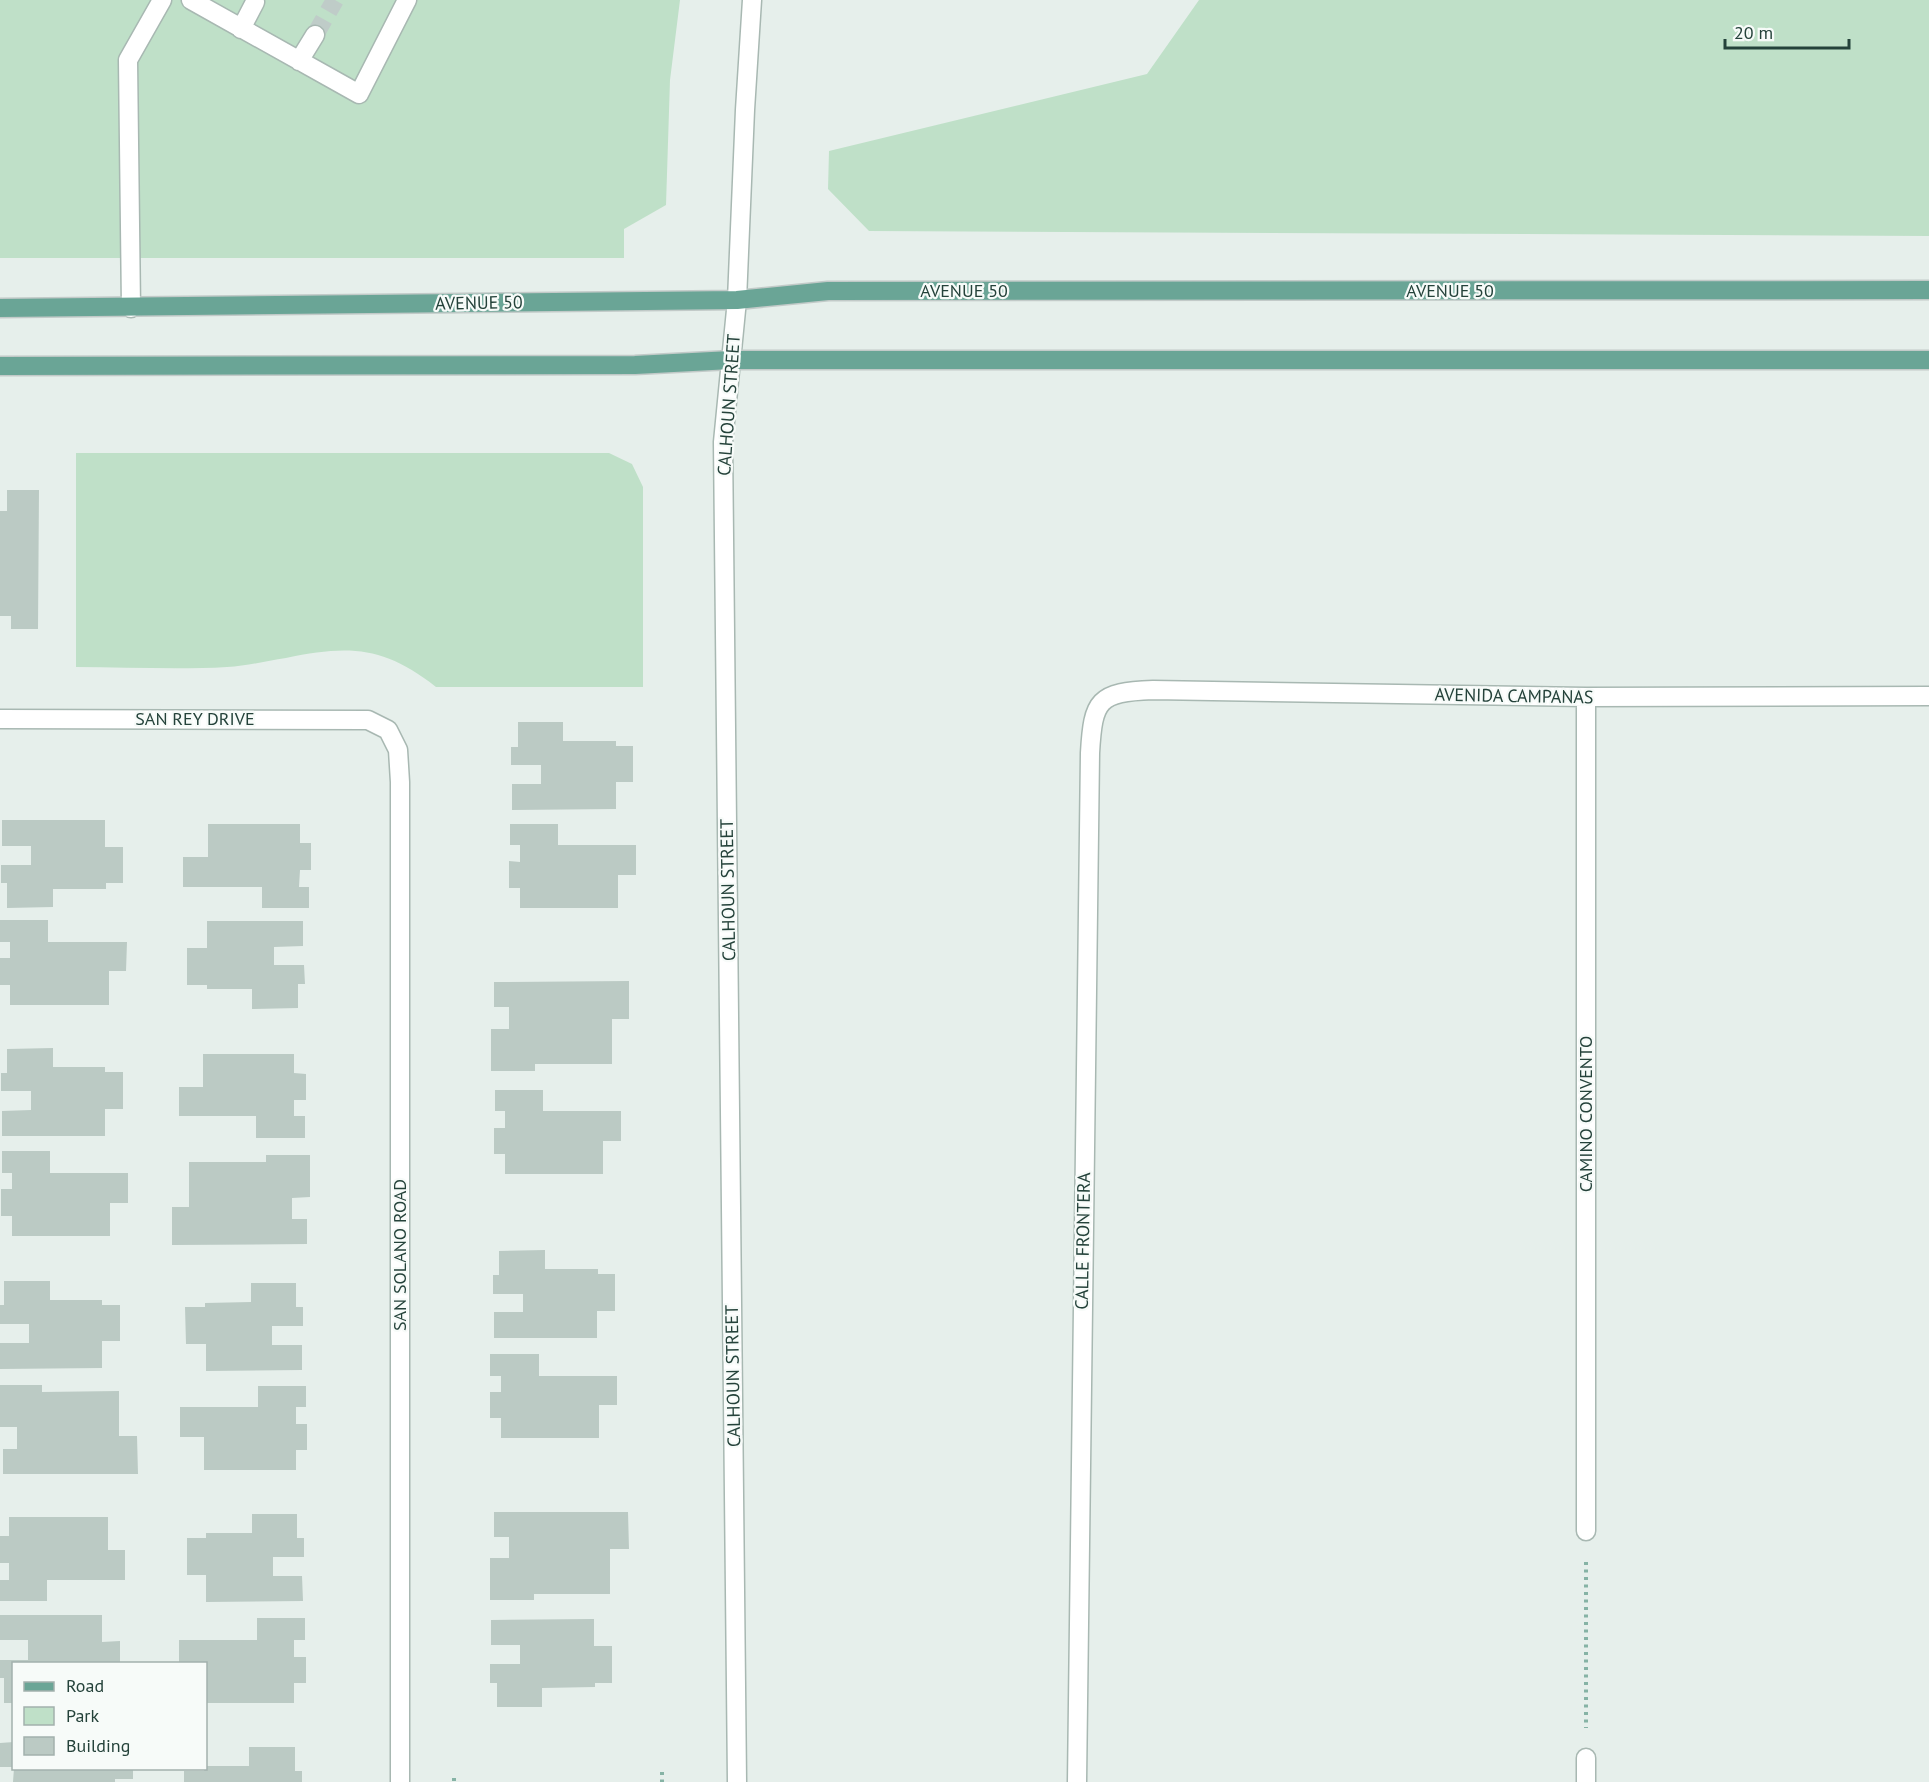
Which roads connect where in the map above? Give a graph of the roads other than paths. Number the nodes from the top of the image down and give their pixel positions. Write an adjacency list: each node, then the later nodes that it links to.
1 (162, 0): 12 (street)
2 (191, 0): 6 (street)
3 (406, 0): 8 (street)
4 (752, 0): 10 (street, CALHOUN STREET)
5 (255, 2): 6 (street)
6 (241, 28): 8 (street)
7 (315, 35): 8 (street)
8 (299, 61)
9 (1929, 290): 10 (main road, AVENUE 50)
10 (737, 300): 12 (main road, AVENUE 50); 13 (street, CALHOUN STREET)
11 (0, 308): 12 (main road, AVENUE 50)
12 (131, 308)
13 (732, 360): 14 (main road); 15 (main road); 24 (street, CALHOUN STREET)
14 (1929, 360)
15 (0, 366)
16 (1929, 696): 17 (street, AVENIDA CAMPANAS)
17 (1586, 697): 18 (street, AVENIDA CAMPANAS); 21 (street, CAMINO CONVENTO)
18 (1101, 702): 25 (street, CALLE FRONTERA)
19 (0, 719): 20 (street, SAN REY DRIVE)
20 (388, 730): 23 (street, SAN SOLANO ROAD)
21 (1586, 1531)
22 (1586, 1758): 26 (street)
23 (400, 1782)
24 (737, 1782)
25 (1077, 1782)
26 (1586, 1782)

